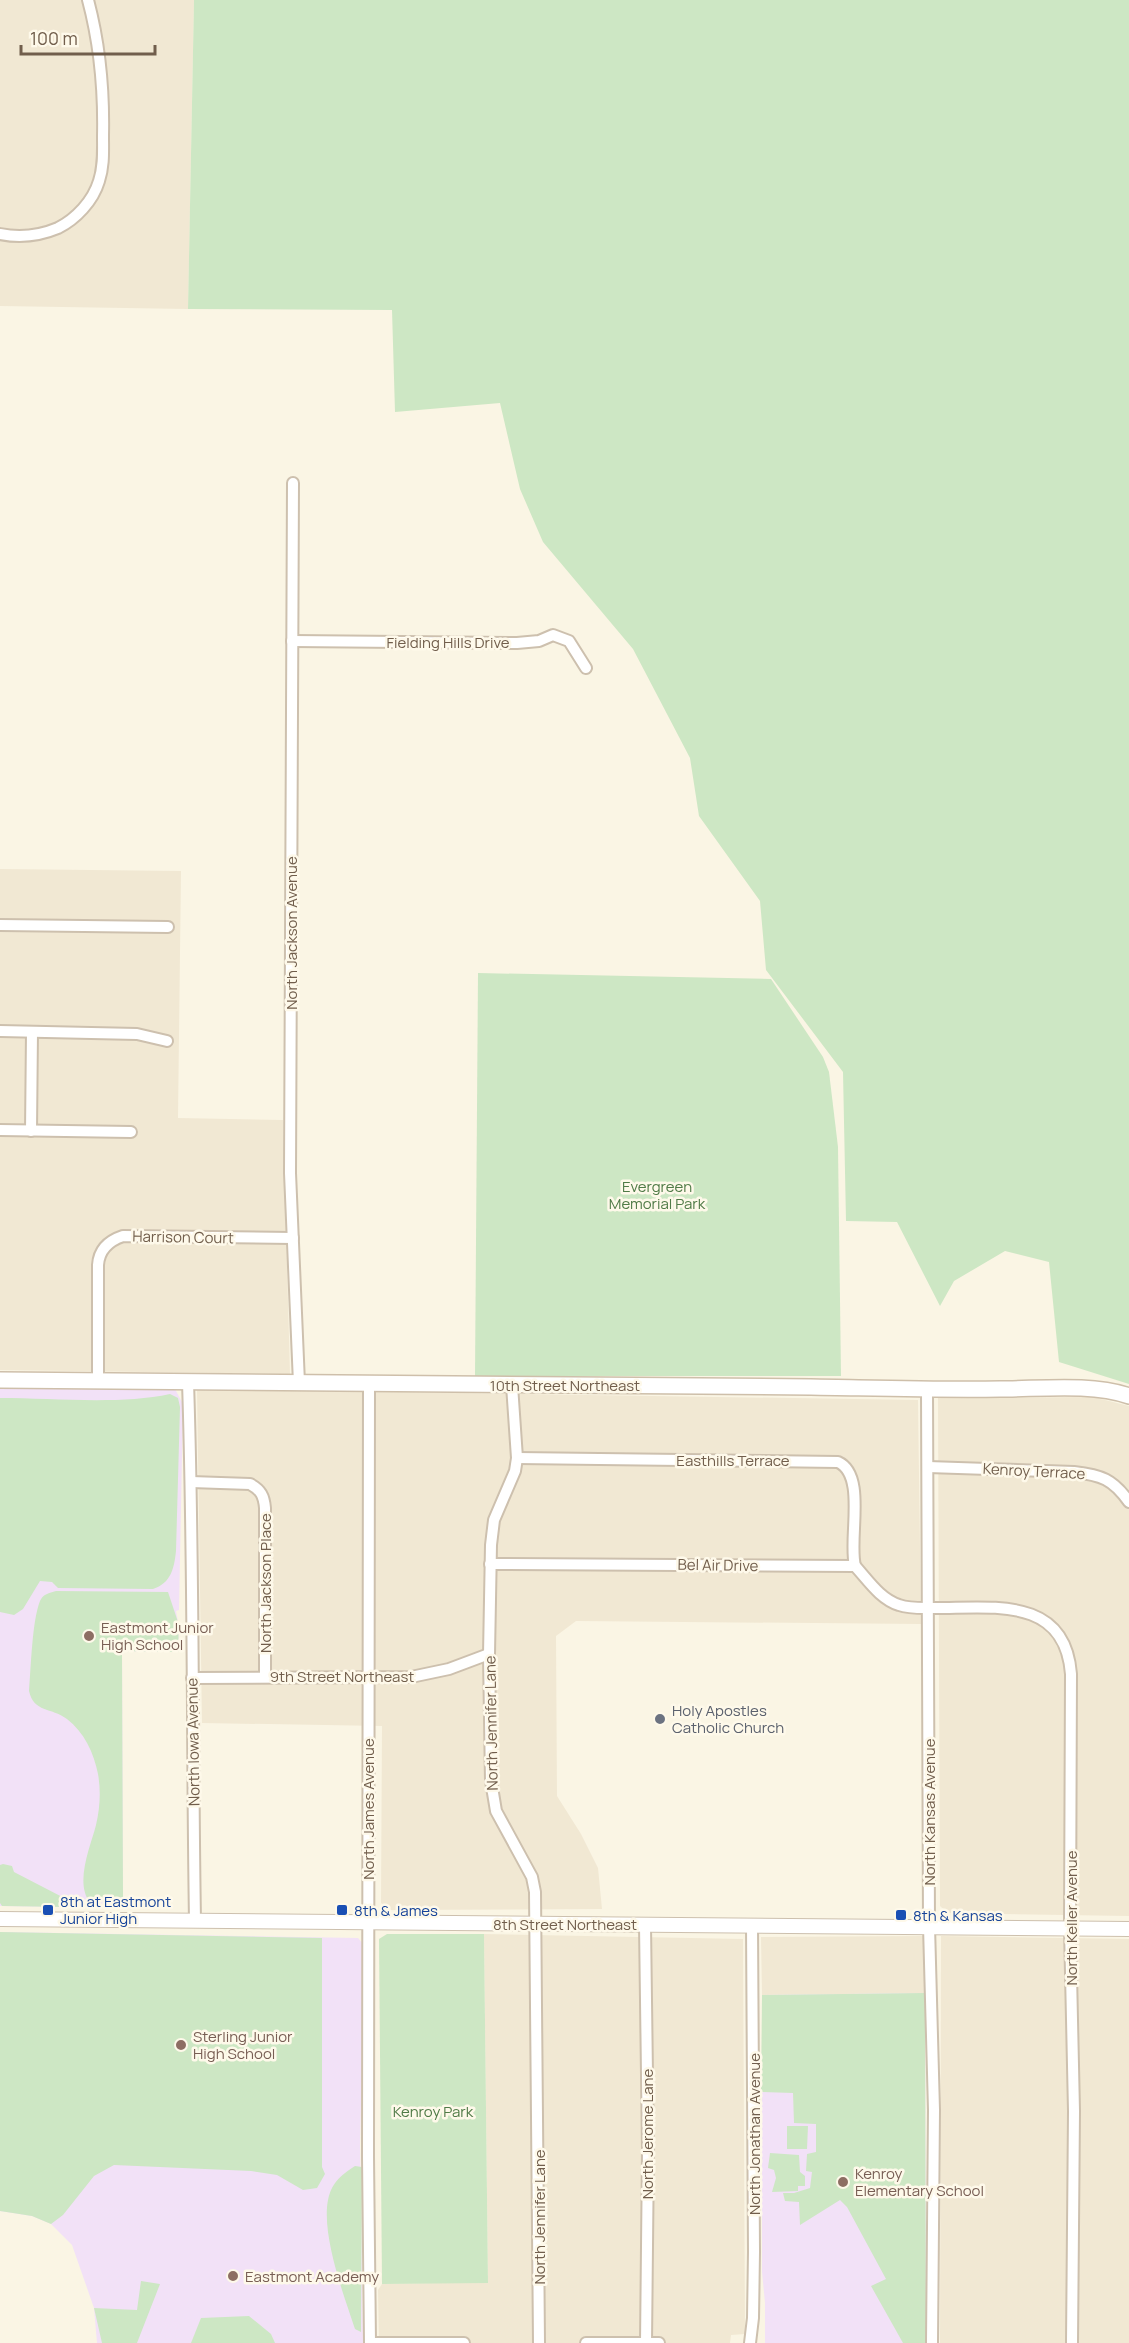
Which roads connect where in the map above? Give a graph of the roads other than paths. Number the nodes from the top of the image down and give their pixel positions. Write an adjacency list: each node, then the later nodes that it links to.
1 (88, 0): 2 (street)
2 (0, 234)
3 (293, 483): 4 (street, North Jackson Avenue)
4 (292, 641): 5 (street, Fielding Hills Drive); 14 (street, North Jackson Avenue)
5 (586, 668)
6 (0, 925): 7 (street)
7 (168, 927)
8 (0, 1031): 9 (street)
9 (32, 1032): 10 (street); 12 (street)
10 (167, 1041)
11 (0, 1130): 12 (street)
12 (31, 1131): 13 (street)
13 (131, 1132)
14 (293, 1238): 16 (street, Harrison Court); 18 (street, North Jackson Avenue)
15 (0, 1380): 16 (main road, 10th Street Northeast)
16 (98, 1381): 17 (main road, 10th Street Northeast)
17 (188, 1382): 18 (main road, 10th Street Northeast); 25 (street, North Iowa Avenue)
18 (299, 1383): 19 (main road, 10th Street Northeast)
19 (369, 1383): 20 (main road, 10th Street Northeast); 33 (street, North James Avenue)
20 (512, 1385): 21 (main road, 10th Street Northeast); 23 (street, North Jennifer Lane)
21 (927, 1390): 22 (main road, 10th Street Northeast); 24 (street, North Kansas Avenue)
22 (1129, 1396)
23 (517, 1458): 27 (street, North Jennifer Lane); 28 (street, Easthills Terrace)
24 (928, 1467): 26 (street, Kenroy Terrace); 29 (street, North Kansas Avenue)
25 (191, 1482): 31 (street, North Jackson Place); 32 (street, North Iowa Avenue)
26 (1129, 1502)
27 (490, 1564): 28 (street, Bel Air Drive); 30 (street, North Jennifer Lane)
28 (855, 1566): 29 (street)
29 (929, 1608): 40 (street, North Kansas Avenue); 41 (street, North Keller Avenue)
30 (489, 1654): 33 (street, 9th Street Northeast); 37 (street, North Jennifer Lane)
31 (265, 1677): 32 (street, 9th Street Northeast); 33 (street, 9th Street Northeast)
32 (192, 1678): 35 (street, North Iowa Avenue)
33 (369, 1679): 36 (street, North James Avenue)
34 (0, 1919): 35 (street, 8th Street Northeast)
35 (195, 1921): 36 (street, 8th Street Northeast)
36 (369, 1922): 37 (street, 8th Street Northeast); 43 (street, North James Avenue)
37 (536, 1924): 38 (street, 8th Street Northeast); 45 (street, North Jennifer Lane)
38 (645, 1925): 39 (street, 8th Street Northeast); 47 (street, North Jerome Lane)
39 (752, 1925): 40 (street, 8th Street Northeast); 49 (street, North Jonathan Avenue)
40 (929, 1926): 41 (street, 8th Street Northeast); 50 (street, North Kansas Avenue)
41 (1070, 1928): 42 (street, 8th Street Northeast); 51 (street, North Keller Avenue)
42 (1129, 1929)
43 (370, 2343): 44 (street)
44 (464, 2343)
45 (539, 2343)
46 (586, 2343): 47 (street)
47 (646, 2343): 48 (street)
48 (659, 2343)
49 (750, 2343)
50 (932, 2343)
51 (1072, 2343)

